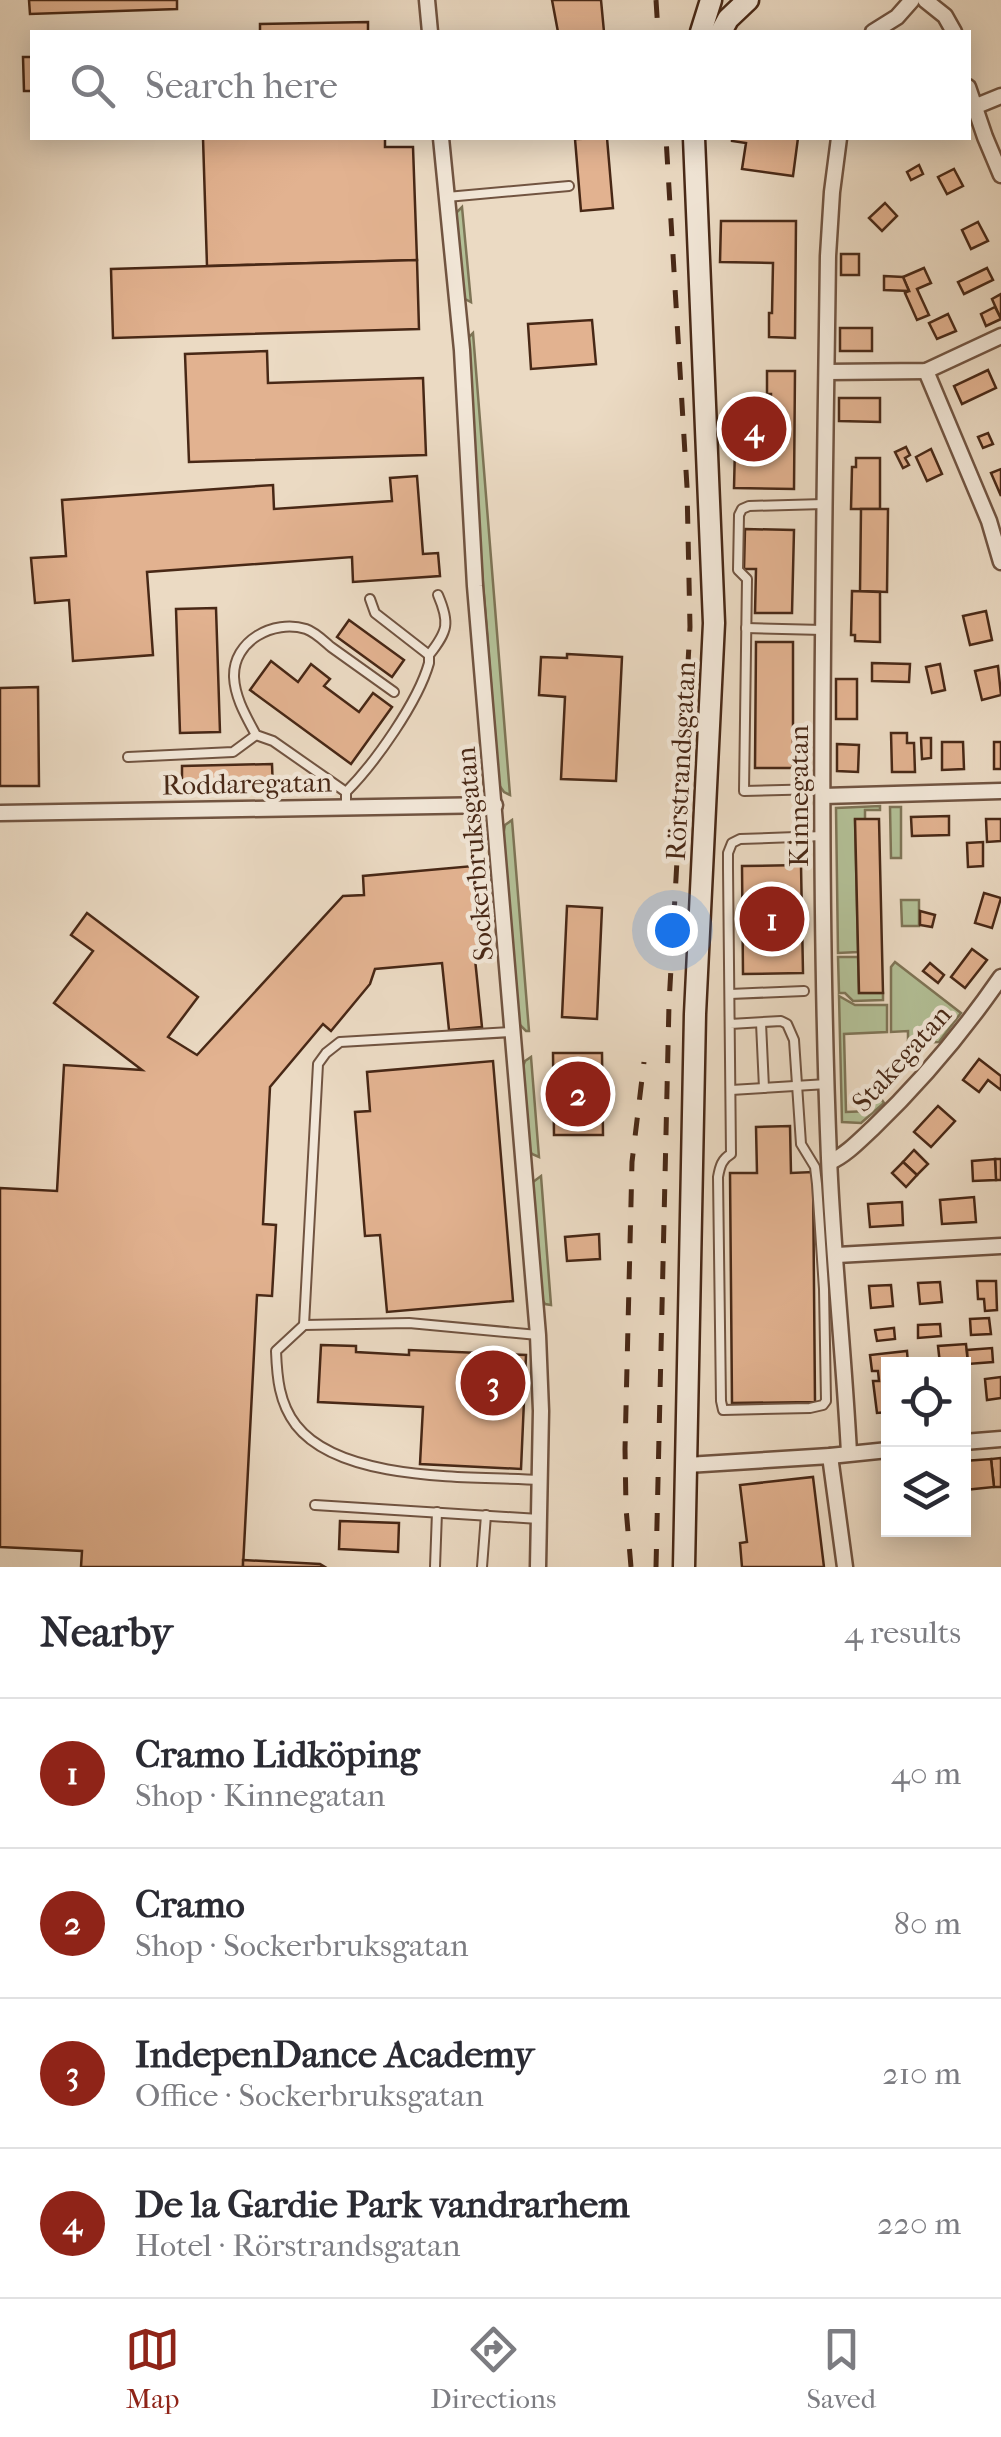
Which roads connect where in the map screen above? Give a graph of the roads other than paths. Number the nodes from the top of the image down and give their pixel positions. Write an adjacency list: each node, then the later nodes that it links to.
1 (427, 0): 5 (street)
2 (711, 0): 6 (main road)
3 (748, 0): 7 (main road)
4 (924, 0): 8 (street); 9 (street)
5 (430, 30)
6 (702, 30)
7 (722, 30)
8 (877, 30)
9 (953, 30)
10 (1001, 96): 12 (street)
11 (971, 97): 12 (street)
12 (974, 107): 16 (street)
13 (441, 140): 18 (street, Sockerbruksgatan)
14 (694, 140): 58 (main road, Rörstrandsgatan)
15 (839, 140): 21 (street, Kinnegatan)
16 (1001, 175)
17 (569, 186): 18 (lane)
18 (447, 197): 35 (street, Sockerbruksgatan)
19 (1001, 336): 20 (street)
20 (926, 371): 21 (street); 23 (street)
21 (826, 372): 22 (street, Kinnegatan)
22 (824, 504): 26 (lane); 27 (street, Kinnegatan)
23 (1001, 562)
24 (438, 595): 28 (lane)
25 (370, 599): 28 (lane)
26 (746, 628): 27 (lane); 33 (lane)
27 (823, 630): 33 (street, Kinnegatan)
28 (428, 655): 34 (lane)
29 (394, 692): 30 (lane)
30 (256, 735): 31 (lane); 34 (lane)
31 (128, 757)
32 (1001, 791): 33 (street)
33 (822, 792): 37 (street, Kinnegatan)
34 (346, 799): 35 (street, Roddaregatan); 36 (street, Roddaregatan)
35 (495, 805): 43 (street, Sockerbruksgatan)
36 (0, 813)
37 (823, 836): 40 (lane); 44 (street, Kinnegatan)
38 (1001, 978): 48 (street, Stakegatan)
39 (804, 992): 40 (lane)
40 (730, 994): 42 (lane)
41 (761, 1022): 42 (lane); 45 (lane); 46 (lane)
42 (730, 1024): 47 (lane)
43 (514, 1032): 51 (lane); 52 (street, Sockerbruksgatan)
44 (828, 1084): 45 (lane); 48 (street, Kinnegatan)
45 (797, 1086): 46 (lane); 47 (lane)
46 (764, 1088): 47 (lane)
47 (731, 1090)
48 (830, 1162): 50 (street, Kinnegatan)
49 (1001, 1246): 50 (street)
50 (837, 1255): 56 (street, Kinnegatan)
51 (304, 1326): 52 (lane); 59 (lane)
52 (538, 1334): 59 (street, Sockerbruksgatan)
53 (1001, 1439): 54 (street)
54 (971, 1441)
55 (881, 1451): 56 (street)
56 (850, 1454): 57 (street)
57 (830, 1456): 58 (street); 68 (street)
58 (687, 1465): 67 (main road, Rörstrandsgatan)
59 (540, 1480): 63 (street, Sockerbruksgatan)
60 (315, 1505): 61 (lane)
61 (436, 1512): 62 (lane); 64 (lane)
62 (486, 1516): 63 (lane); 65 (lane)
63 (539, 1518): 66 (street, Sockerbruksgatan)
64 (435, 1567)
65 (482, 1567)
66 (538, 1567)
67 (684, 1567)
68 (845, 1567)

